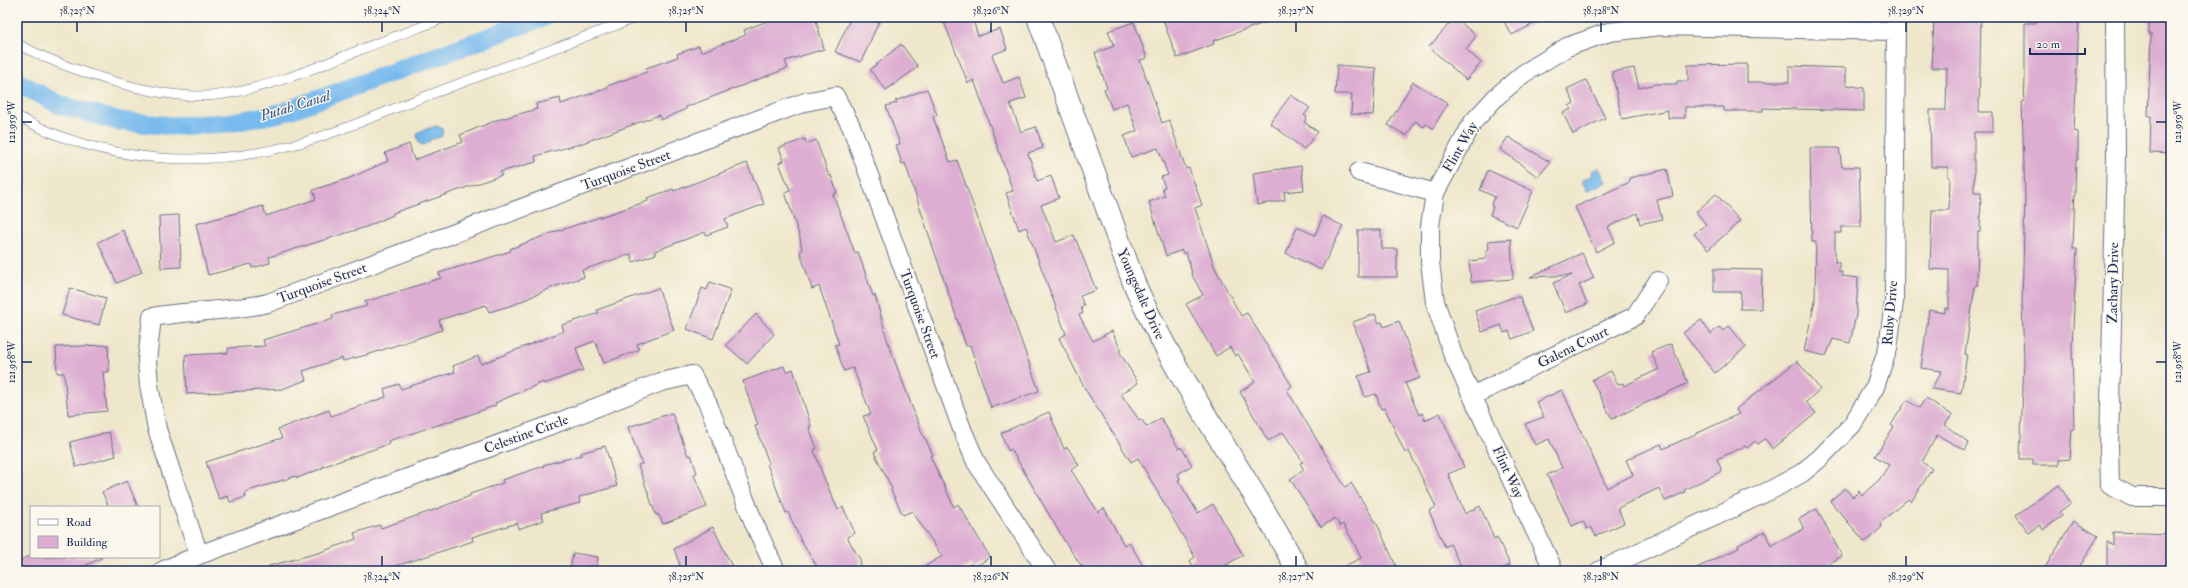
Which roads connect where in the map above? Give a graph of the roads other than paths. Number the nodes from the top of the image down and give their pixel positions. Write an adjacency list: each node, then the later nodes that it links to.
1 (447, 17): 6 (lane)
2 (638, 17): 7 (lane)
3 (1038, 17): 17 (street, Youngsdale Drive)
4 (2115, 17): 12 (street, Zachary Drive)
5 (1896, 24): 9 (street, Flint Way); 19 (street, Ruby Drive)
6 (17, 44)
7 (17, 116)
8 (1359, 172): 9 (street)
9 (1435, 192): 11 (street, Flint Way)
10 (1658, 281): 11 (street, Galena Court)
11 (1472, 396): 18 (street, Flint Way)
12 (2171, 497)
13 (199, 554): 14 (street, Celestine Circle); 15 (street, Celestine Circle); 16 (street, Turquoise Street)
14 (162, 571)
15 (776, 571)
16 (1047, 571)
17 (1298, 571)
18 (1554, 571)
19 (1599, 571)

